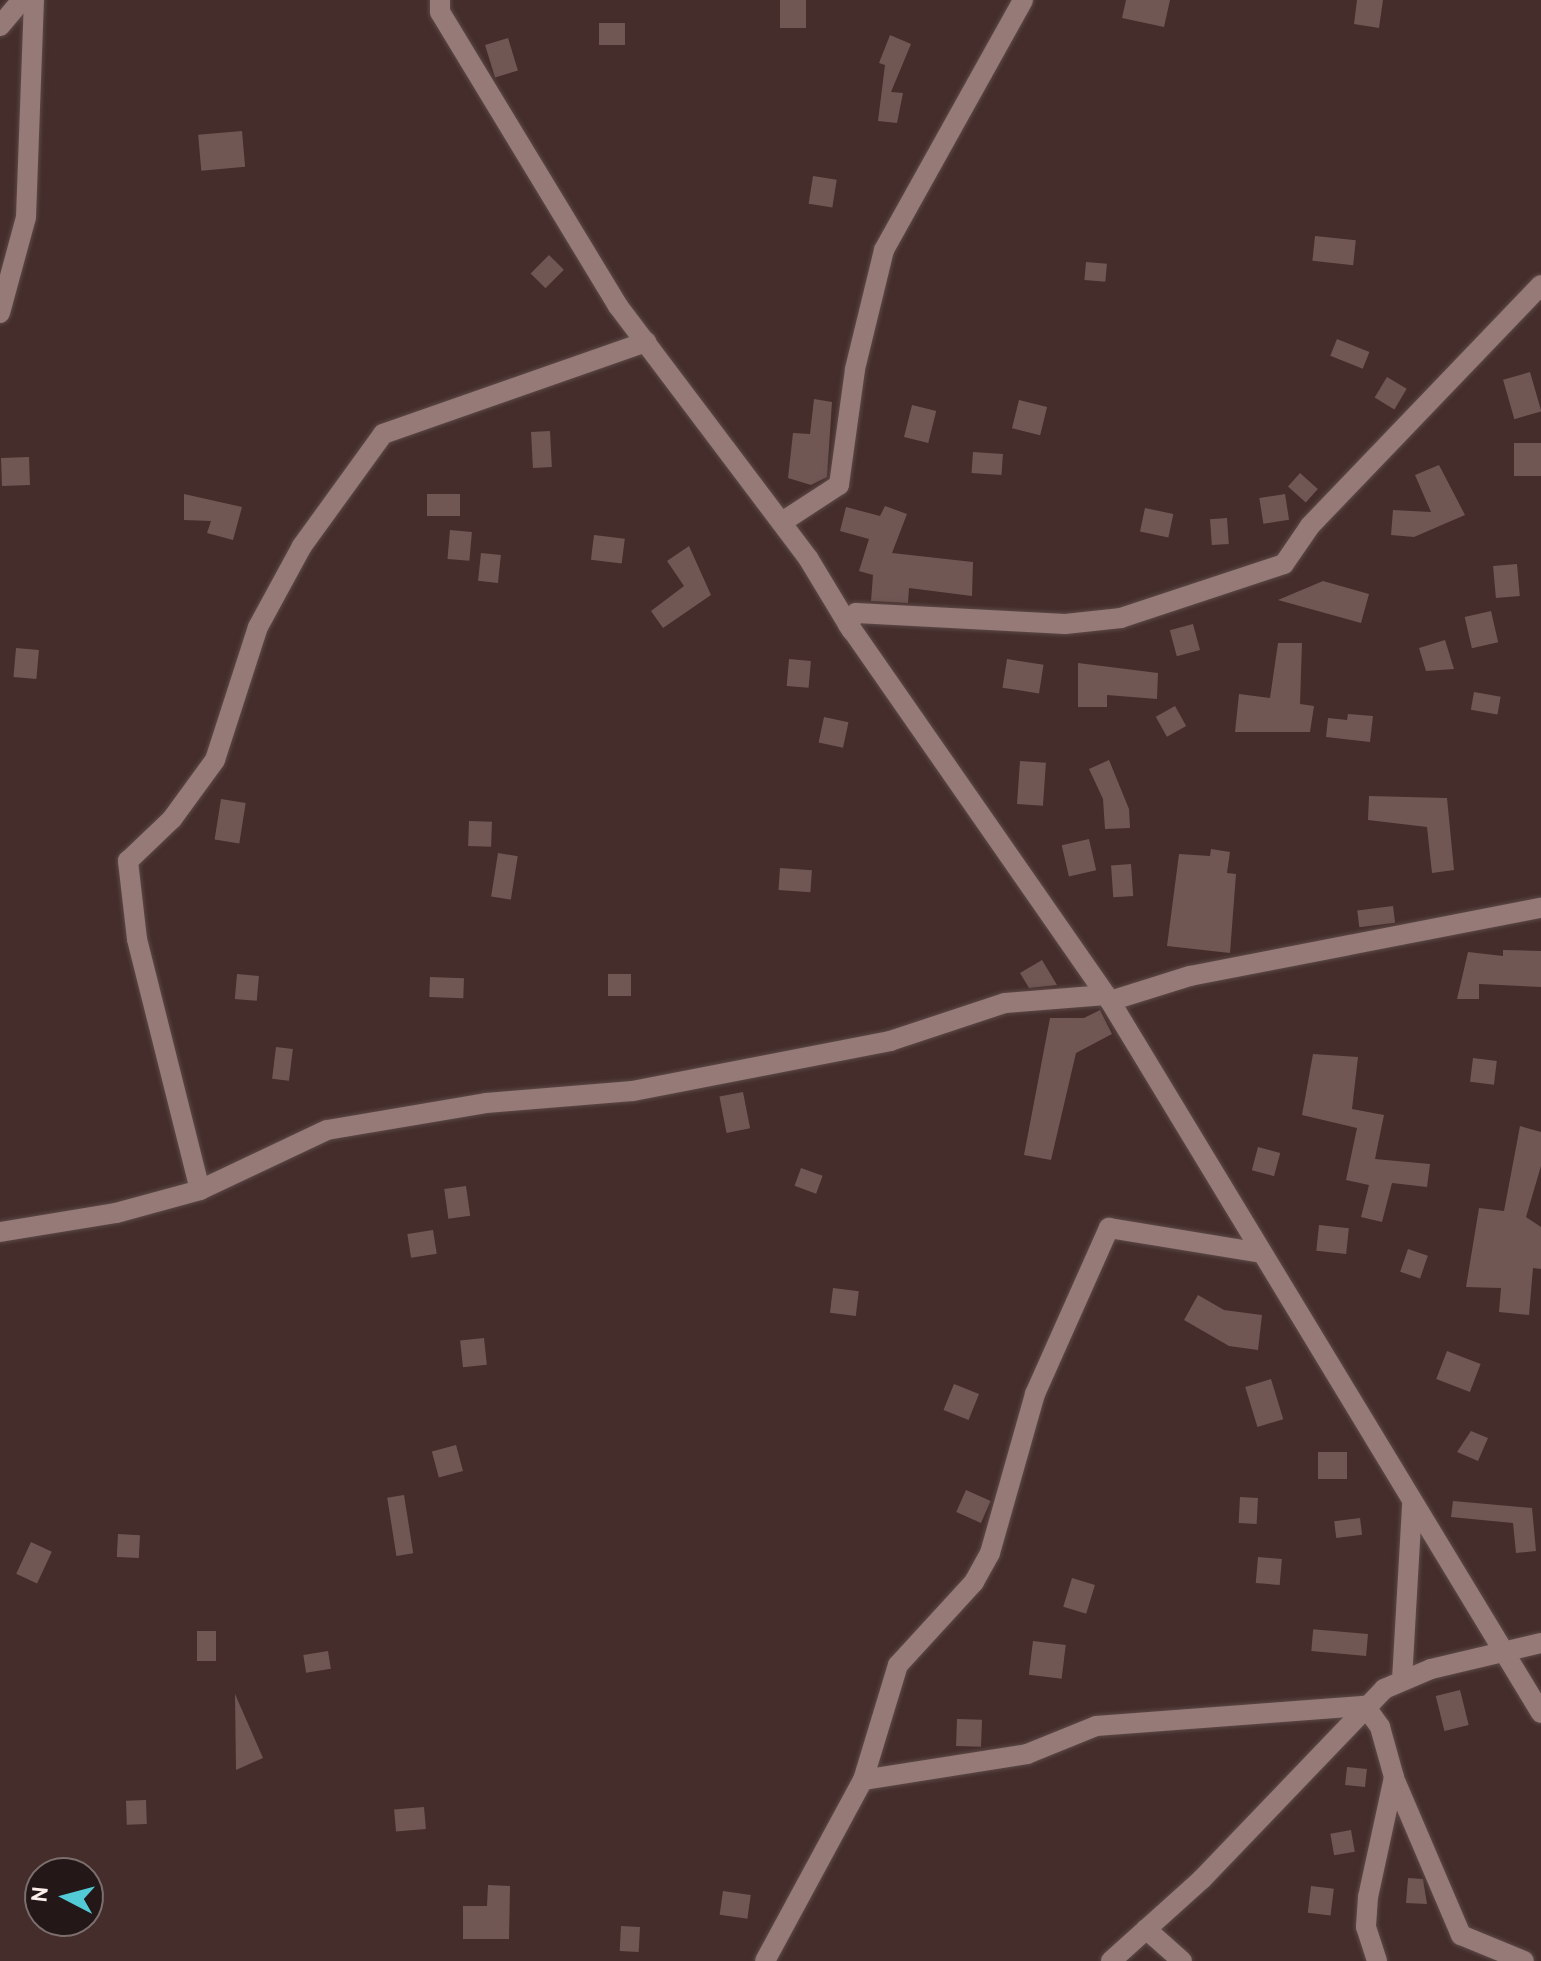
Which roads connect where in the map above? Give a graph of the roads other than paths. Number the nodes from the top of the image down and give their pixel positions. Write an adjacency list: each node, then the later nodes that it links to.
1 (22, 0): 5 (street)
2 (34, 0): 7 (street)
3 (440, 0): 8 (street)
4 (1023, 0): 9 (street)
5 (0, 26)
6 (1541, 285): 10 (street)
7 (0, 313)
8 (646, 342): 9 (street); 13 (street)
9 (782, 522): 10 (street)
10 (852, 631): 12 (street)
11 (1541, 908): 12 (street)
12 (1108, 998): 13 (street); 15 (street)
13 (200, 1190): 14 (street)
14 (0, 1232)
15 (1261, 1253): 16 (street); 23 (street)
16 (1412, 1504): 18 (street); 19 (street)
17 (1541, 1643): 18 (street)
18 (1501, 1654): 19 (street); 21 (street)
19 (1402, 1680): 20 (street)
20 (1365, 1706): 22 (street); 23 (street); 24 (street)
21 (1541, 1713)
22 (1394, 1777): 28 (street); 29 (street)
23 (863, 1780): 25 (street)
24 (1146, 1929): 26 (street); 27 (street)
25 (765, 1961)
26 (1111, 1961)
27 (1182, 1961)
28 (1377, 1961)
29 (1524, 1961)

